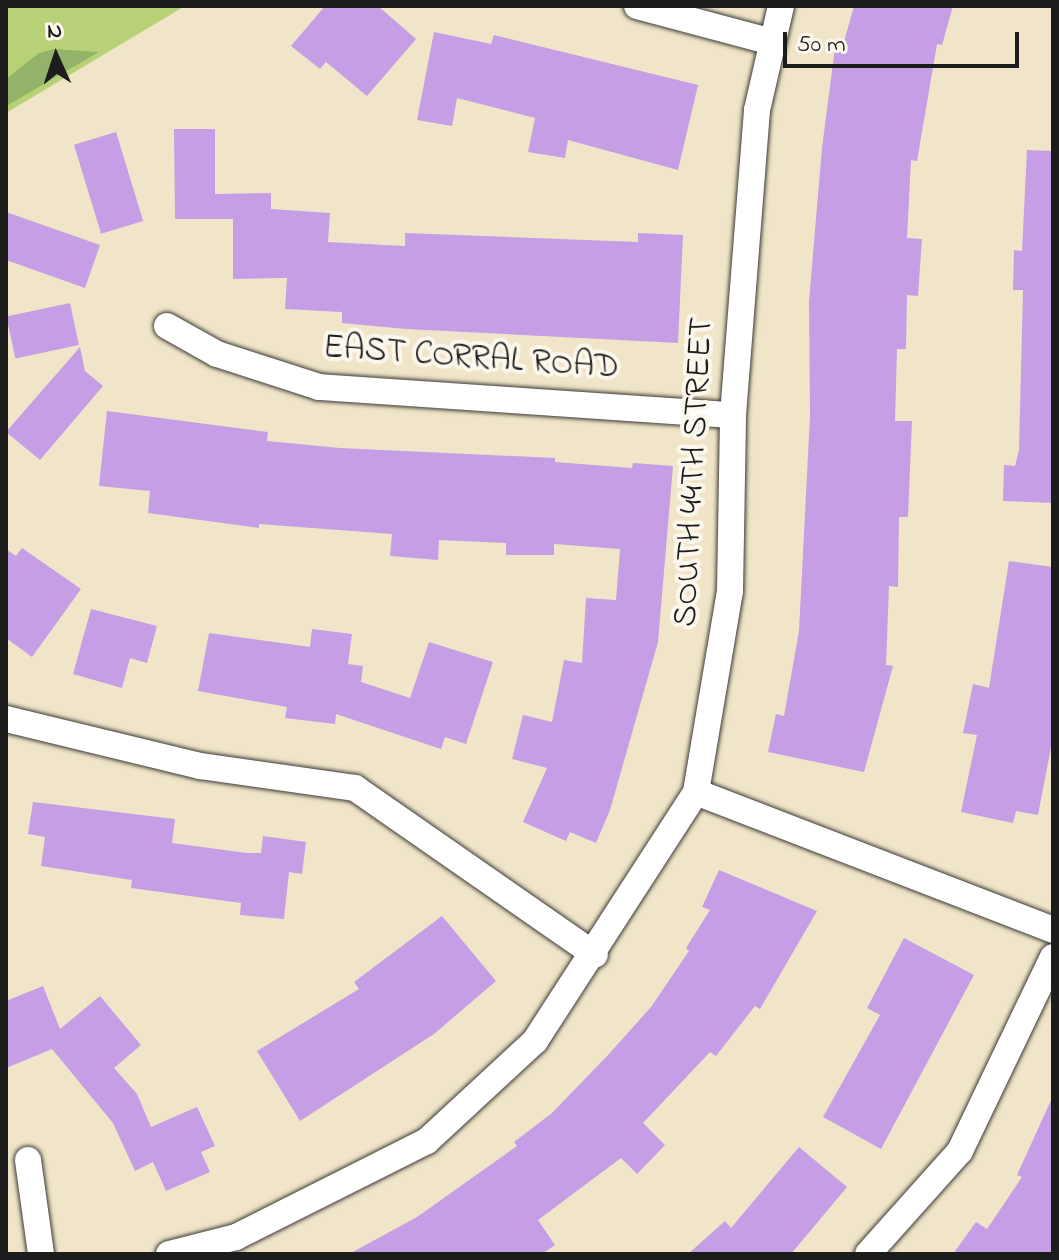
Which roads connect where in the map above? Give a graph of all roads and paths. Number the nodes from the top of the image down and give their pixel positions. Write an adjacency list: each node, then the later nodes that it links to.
1 (637, 6): 3 (street)
2 (781, 6): 3 (street, SOUTH 44TH STREET)
3 (772, 42): 5 (street, SOUTH 44TH STREET)
4 (167, 326): 5 (street, EAST CORRAL ROAD)
5 (733, 415): 7 (street, SOUTH 44TH STREET)
6 (6, 719): 9 (street)
7 (696, 792): 8 (street); 9 (street, SOUTH 44TH STREET)
8 (1053, 930)
9 (595, 955): 12 (street, SOUTH 44TH STREET)
10 (1053, 957): 15 (street)
11 (28, 1160): 13 (street)
12 (239, 1246): 14 (street, SOUTH 44TH STREET)
13 (41, 1254)
14 (169, 1254)
15 (868, 1254)

